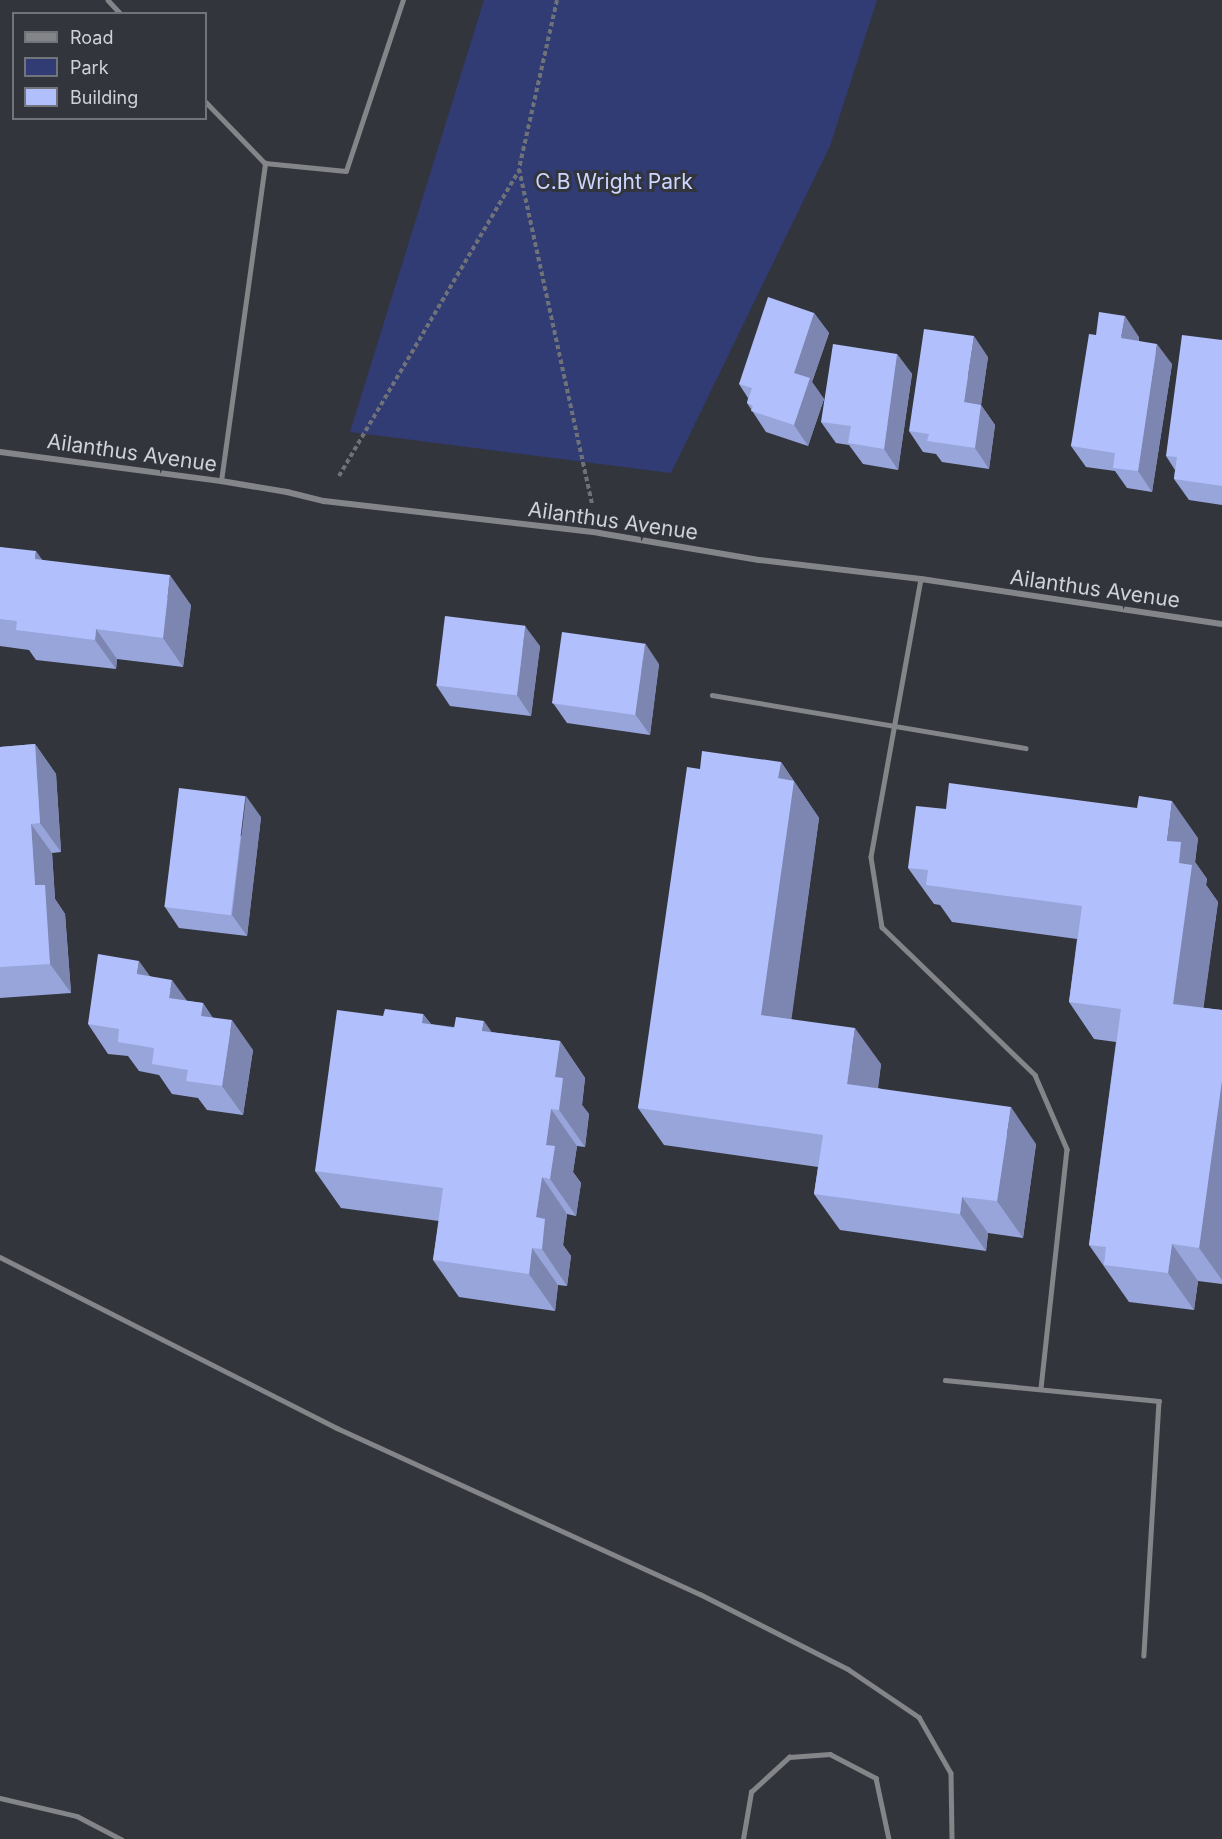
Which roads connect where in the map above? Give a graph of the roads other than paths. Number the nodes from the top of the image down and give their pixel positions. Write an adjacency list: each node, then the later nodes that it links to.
1 (108, 0): 3 (lane)
2 (404, 0): 5 (lane)
3 (119, 12)
4 (207, 103): 5 (lane)
5 (265, 164): 7 (lane)
6 (0, 452): 7 (street, Ailanthus Avenue)
7 (221, 482): 8 (street, Ailanthus Avenue)
8 (921, 579): 9 (street, Ailanthus Avenue); 11 (lane)
9 (1222, 624)
10 (712, 695): 11 (lane)
11 (895, 724): 12 (lane); 15 (lane)
12 (1026, 748)
13 (0, 1257): 21 (lane)
14 (945, 1380): 15 (lane)
15 (1041, 1389): 16 (lane)
16 (1144, 1656)
17 (0, 1798): 18 (lane)
18 (121, 1839)
19 (742, 1839): 20 (lane)
20 (889, 1839)
21 (952, 1839)

